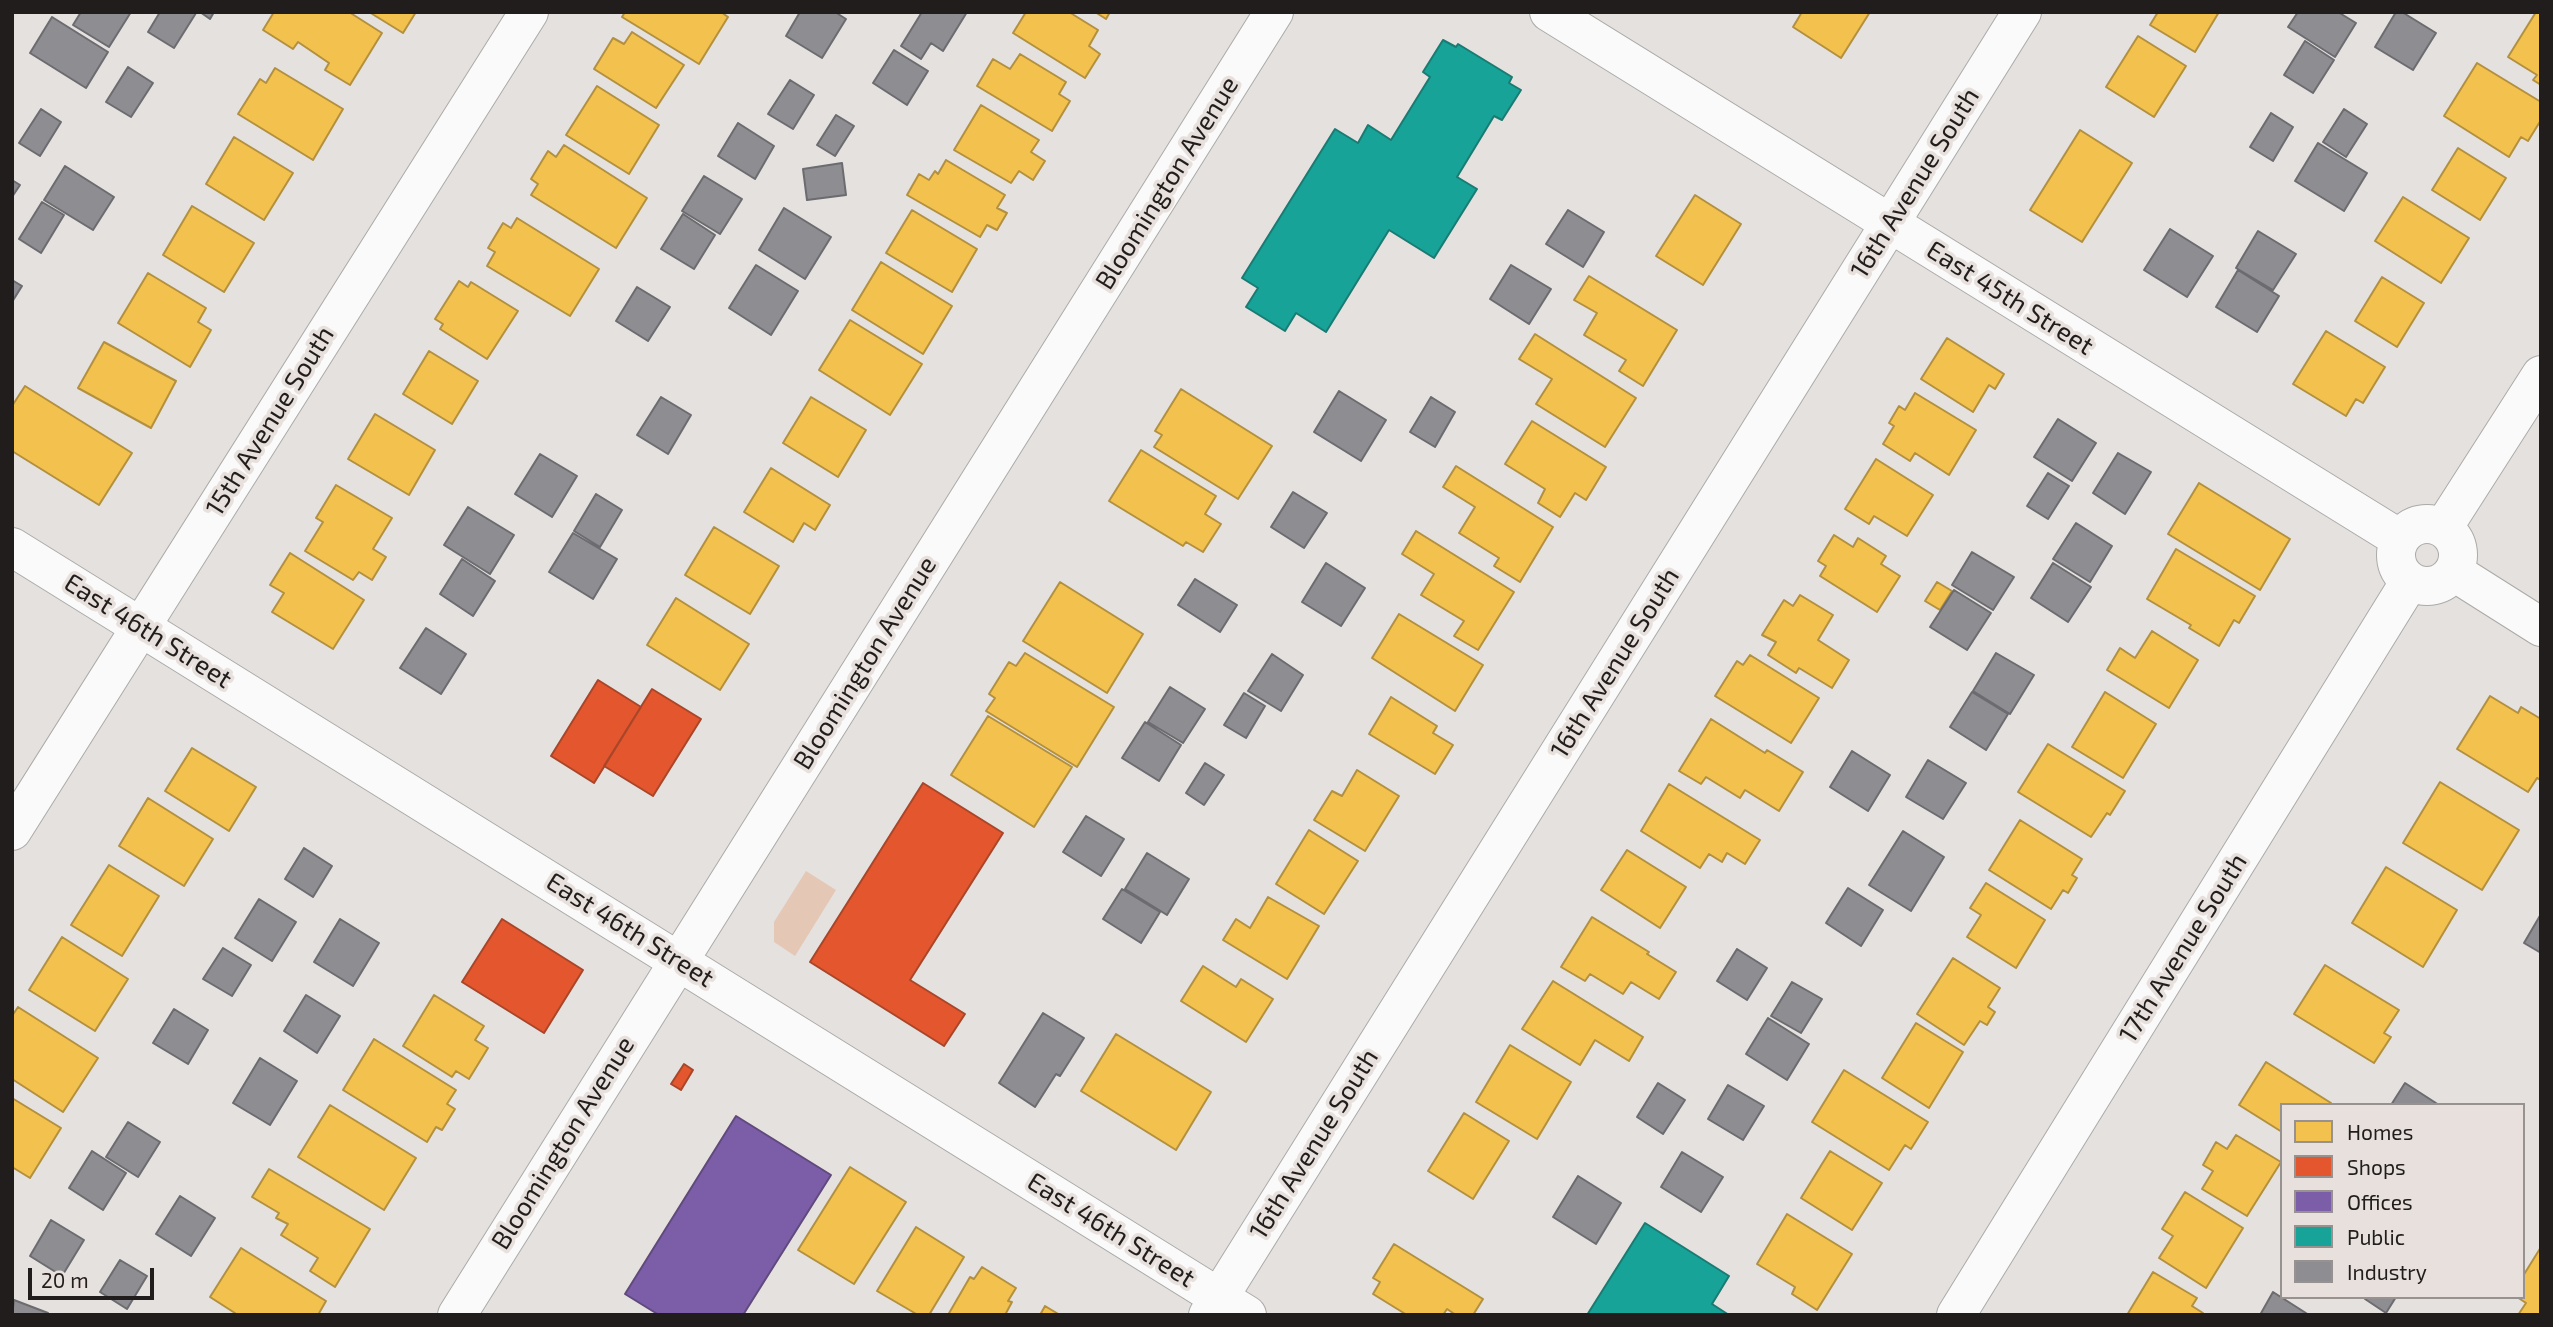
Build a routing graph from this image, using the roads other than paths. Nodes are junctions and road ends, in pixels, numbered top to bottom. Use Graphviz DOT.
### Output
graph roads {
  1 [pos="529,12"];
  2 [pos="1275,12"];
  3 [pos="1549,12"];
  4 [pos="2022,12"];
  5 [pos="1889,224"];
  6 [pos="2541,375"];
  7 [pos="2443,528"];
  8 [pos="2400,539"];
  9 [pos="12,547"];
  10 [pos="2454,572"];
  11 [pos="2410,582"];
  12 [pos="141,627"];
  13 [pos="2541,627"];
  14 [pos="12,831"];
  15 [pos="677,960"];
  16 [pos="1224,1309"];
  17 [pos="457,1315"];
  18 [pos="1956,1315"];
  1 -- 12 [label="street, 15th Avenue South"];
  2 -- 15 [label="street, Bloomington Avenue"];
  3 -- 5 [label="street, East 45th Street"];
  4 -- 5 [label="street, 16th Avenue South"];
  5 -- 8 [label="street, East 45th Street"];
  5 -- 16 [label="street, 16th Avenue South"];
  6 -- 7 [label="street"];
  7 -- 8 [label="street"];
  7 -- 10 [label="street"];
  8 -- 11 [label="street"];
  9 -- 12 [label="street, East 46th Street"];
  10 -- 11 [label="street"];
  10 -- 13 [label="street"];
  11 -- 18 [label="street, 17th Avenue South"];
  12 -- 14 [label="street, 15th Avenue South"];
  12 -- 15 [label="street, East 46th Street"];
  15 -- 16 [label="street, East 46th Street"];
  15 -- 17 [label="street, Bloomington Avenue"];
}
